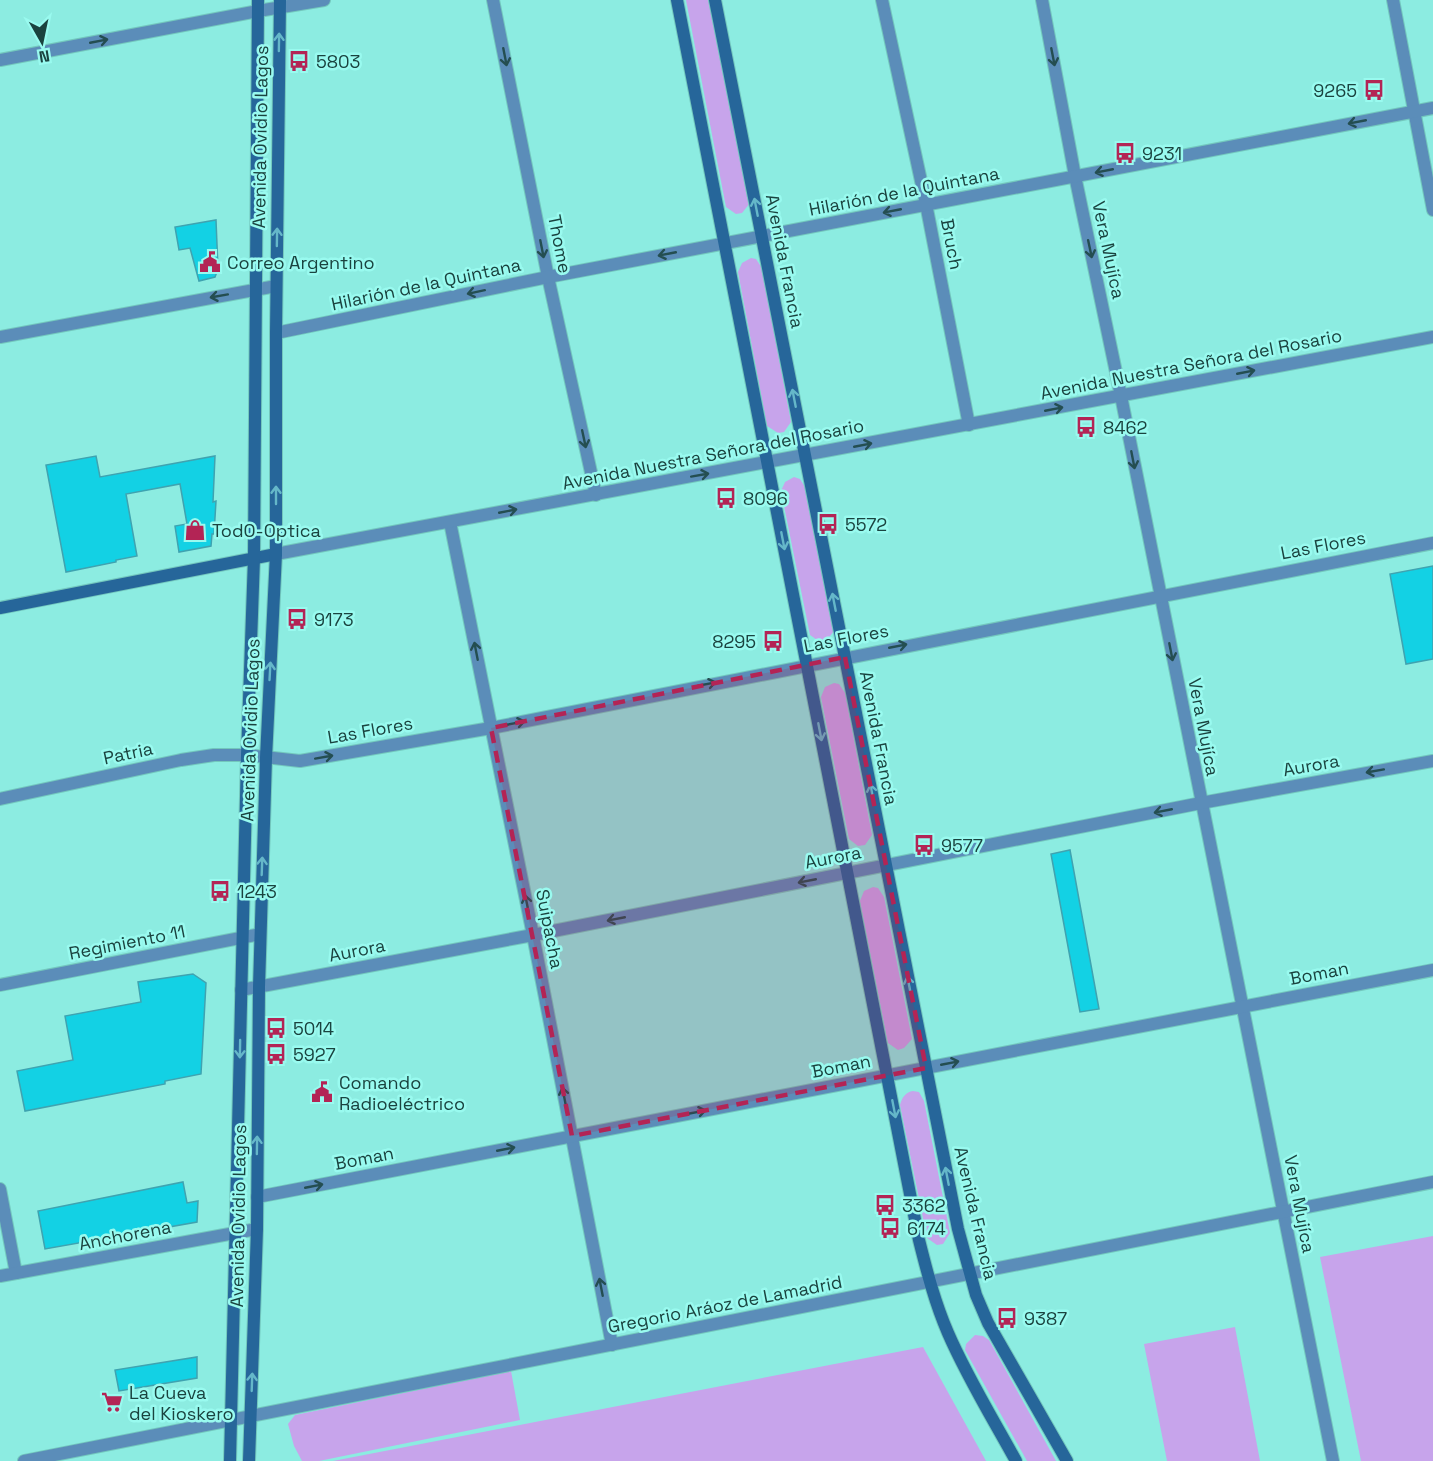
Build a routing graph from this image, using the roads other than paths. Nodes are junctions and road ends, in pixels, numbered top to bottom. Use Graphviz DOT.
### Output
graph roads {
  1 [pos="324,0"];
  2 [pos="493,0"];
  3 [pos="677,0"];
  4 [pos="715,0"];
  5 [pos="882,0"];
  6 [pos="1042,0"];
  7 [pos="1393,0"];
  8 [pos="280,3"];
  9 [pos="258,5"];
  10 [pos="0,60"];
  11 [pos="1433,108"];
  12 [pos="1415,111"];
  13 [pos="1075,176"];
  14 [pos="926,204"];
  15 [pos="1433,210"];
  16 [pos="762,236"];
  17 [pos="725,243"];
  18 [pos="548,277"];
  19 [pos="276,286"];
  20 [pos="257,290"];
  21 [pos="276,333"];
  22 [pos="0,337"];
  23 [pos="1433,337"];
  24 [pos="1121,396"];
  25 [pos="969,425"];
  26 [pos="805,456"];
  27 [pos="768,463"];
  28 [pos="596,495"];
  29 [pos="450,522"];
  30 [pos="1433,543"];
  31 [pos="276,554"];
  32 [pos="254,558"];
  33 [pos="1159,595"];
  34 [pos="0,608"];
  35 [pos="845,657"];
  36 [pos="807,664"];
  37 [pos="491,728"];
  38 [pos="247,755"];
  39 [pos="266,758"];
  40 [pos="1433,760"];
  41 [pos="0,799"];
  42 [pos="1201,803"];
  43 [pos="886,865"];
  44 [pos="848,873"];
  45 [pos="260,934"];
  46 [pos="533,935"];
  47 [pos="242,938"];
  48 [pos="1433,970"];
  49 [pos="0,985"];
  50 [pos="259,987"];
  51 [pos="241,990"];
  52 [pos="1242,1007"];
  53 [pos="926,1068"];
  54 [pos="887,1075"];
  55 [pos="572,1136"];
  56 [pos="1433,1182"];
  57 [pos="0,1189"];
  58 [pos="257,1197"];
  59 [pos="1283,1212"];
  60 [pos="257,1229"];
  61 [pos="235,1232"];
  62 [pos="16,1273"];
  63 [pos="970,1274"];
  64 [pos="0,1276"];
  65 [pos="930,1281"];
  66 [pos="612,1345"];
  67 [pos="251,1417"];
  68 [pos="231,1420"];
  69 [pos="24,1461"];
  70 [pos="230,1461"];
  71 [pos="249,1461"];
  72 [pos="1016,1461"];
  73 [pos="1067,1461"];
  74 [pos="1333,1461"];
  1 -- 8 [label="street"];
  2 -- 18 [label="street, Thome, one-way"];
  3 -- 17 [label="street"];
  16 -- 4 [label="street, Avenida Francia, one-way"];
  5 -- 14 [label="street, Bruch"];
  6 -- 13 [label="street, Vera Mujíca, one-way"];
  7 -- 12 [label="street"];
  8 -- 9 [label="street"];
  19 -- 8 [label="street, Avenida Ovidio Lagos, one-way"];
  10 -- 9 [label="street, one-way"];
  9 -- 20 [label="street, Avenida Ovidio Lagos"];
  11 -- 12 [label="street, Hilarión de la Quintana"];
  12 -- 13 [label="street, Hilarión de la Quintana, one-way"];
  12 -- 15 [label="street"];
  13 -- 14 [label="street, Hilarión de la Quintana"];
  13 -- 24 [label="street, Vera Mujíca, one-way"];
  14 -- 16 [label="street, Hilarión de la Quintana, one-way"];
  14 -- 25 [label="street, Bruch"];
  16 -- 17 [label="street, Hilarión de la Quintana"];
  26 -- 16 [label="street, Avenida Francia, one-way"];
  17 -- 18 [label="street, Hilarión de la Quintana, one-way"];
  17 -- 27 [label="street"];
  18 -- 21 [label="street, Hilarión de la Quintana, one-way"];
  18 -- 28 [label="street, Thome, one-way"];
  19 -- 20 [label="street"];
  19 -- 21 [label="street, Avenida Ovidio Lagos"];
  20 -- 22 [label="street, one-way"];
  20 -- 32 [label="street, Avenida Ovidio Lagos"];
  31 -- 21 [label="street, Avenida Ovidio Lagos, one-way"];
  24 -- 23 [label="street, Avenida Nuestra Señora del Rosario, one-way"];
  25 -- 24 [label="street, Avenida Nuestra Señora del Rosario, one-way"];
  24 -- 33 [label="street, Vera Mujíca, one-way"];
  26 -- 25 [label="street, Avenida Nuestra Señora del Rosario, one-way"];
  26 -- 27 [label="street, Avenida Nuestra Señora del Rosario"];
  35 -- 26 [label="street, Avenida Francia, one-way"];
  28 -- 27 [label="street, Avenida Nuestra Señora del Rosario, one-way"];
  27 -- 36 [label="street, one-way"];
  29 -- 28 [label="street, Avenida Nuestra Señora del Rosario, one-way"];
  29 -- 31 [label="street, Avenida Nuestra Señora del Rosario"];
  37 -- 29 [label="street, Suipacha, one-way"];
  30 -- 33 [label="street, Las Flores"];
  31 -- 32 [label="street, Avenida Nuestra Señora del Rosario"];
  39 -- 31 [label="street, Avenida Ovidio Lagos, one-way"];
  32 -- 34 [label="street, Avenida Nuestra Señora del Rosario"];
  32 -- 38 [label="street, Avenida Ovidio Lagos"];
  35 -- 33 [label="street, Las Flores, one-way"];
  33 -- 42 [label="street, Vera Mujíca, one-way"];
  35 -- 36 [label="street, Las Flores"];
  43 -- 35 [label="street, Avenida Francia, one-way"];
  37 -- 36 [label="street, Las Flores, one-way"];
  36 -- 44 [label="street, one-way"];
  39 -- 37 [label="street, Las Flores, one-way"];
  46 -- 37 [label="street, Suipacha, one-way"];
  38 -- 39 [label="street, Patria"];
  38 -- 41 [label="street, Patria"];
  38 -- 47 [label="street, Avenida Ovidio Lagos"];
  45 -- 39 [label="street, Avenida Ovidio Lagos, one-way"];
  40 -- 42 [label="street, Aurora, one-way"];
  42 -- 43 [label="street, Aurora, one-way"];
  42 -- 52 [label="street, Vera Mujíca"];
  43 -- 44 [label="street, Aurora"];
  53 -- 43 [label="street, Avenida Francia, one-way"];
  44 -- 46 [label="street, Aurora, one-way"];
  44 -- 54 [label="street"];
  45 -- 47 [label="street, Regimiento 11"];
  45 -- 50 [label="street, Avenida Ovidio Lagos"];
  46 -- 50 [label="street, Aurora"];
  55 -- 46 [label="street, Suipacha, one-way"];
  47 -- 49 [label="street, Regimiento 11"];
  47 -- 51 [label="street, Avenida Ovidio Lagos"];
  48 -- 52 [label="street, Boman"];
  50 -- 51 [label="street, Aurora"];
  58 -- 50 [label="street, Avenida Ovidio Lagos, one-way"];
  51 -- 61 [label="street, Avenida Ovidio Lagos, one-way"];
  53 -- 52 [label="street, Boman, one-way"];
  52 -- 59 [label="street, Vera Mujíca"];
  53 -- 54 [label="street, Boman"];
  63 -- 53 [label="street, Avenida Francia, one-way"];
  55 -- 54 [label="street, Boman, one-way"];
  54 -- 65 [label="street, one-way"];
  58 -- 55 [label="street, Boman, one-way"];
  66 -- 55 [label="street, Suipacha, one-way"];
  56 -- 59 [label="street, Gregorio Aráoz de Lamadrid"];
  57 -- 62 [label="street"];
  58 -- 60 [label="street, Avenida Ovidio Lagos"];
  59 -- 63 [label="street, Gregorio Aráoz de Lamadrid"];
  59 -- 74 [label="street, Vera Mujíca"];
  60 -- 61 [label="street, Anchorena"];
  67 -- 60 [label="street, Avenida Ovidio Lagos, one-way"];
  61 -- 62 [label="street, Anchorena"];
  61 -- 68 [label="street, Avenida Ovidio Lagos"];
  62 -- 64 [label="street, Anchorena"];
  63 -- 65 [label="street, Gregorio Aráoz de Lamadrid"];
  63 -- 73 [label="street, Avenida Francia"];
  65 -- 66 [label="street, Gregorio Aráoz de Lamadrid"];
  65 -- 72 [label="street"];
  66 -- 67 [label="street, Gregorio Aráoz de Lamadrid"];
  67 -- 68 [label="street, Gregorio Aráoz de Lamadrid"];
  67 -- 71 [label="street, Avenida Ovidio Lagos"];
  68 -- 69 [label="street, Gregorio Aráoz de Lamadrid"];
  68 -- 70 [label="street, Avenida Ovidio Lagos"];
}
